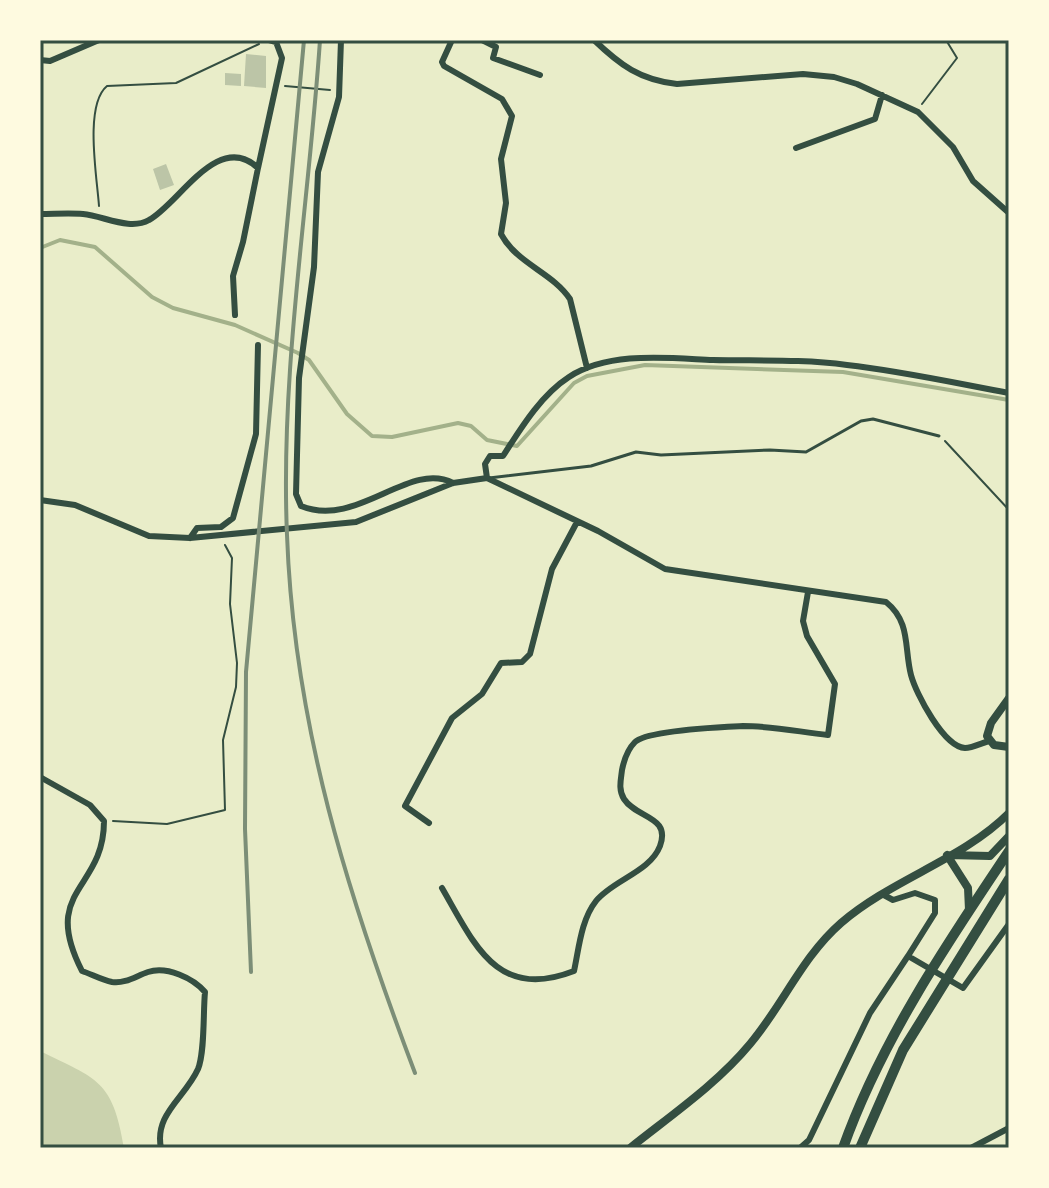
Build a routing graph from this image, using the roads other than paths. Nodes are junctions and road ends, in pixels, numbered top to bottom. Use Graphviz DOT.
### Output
graph roads {
  1 [pos="99,40"];
  2 [pos="268,40"];
  3 [pos="341,40"];
  4 [pos="452,40"];
  5 [pos="482,40"];
  6 [pos="594,40"];
  7 [pos="40,60"];
  8 [pos="540,75"];
  9 [pos="882,95"];
  10 [pos="796,148"];
  11 [pos="258,168"];
  12 [pos="1009,213"];
  13 [pos="40,214"];
  14 [pos="235,315"];
  15 [pos="258,345"];
  16 [pos="587,368"];
  17 [pos="1009,393"];
  18 [pos="939,436"];
  19 [pos="487,478"];
  20 [pos="453,483"];
  21 [pos="40,500"];
  22 [pos="577,522"];
  23 [pos="190,538"];
  24 [pos="808,592"];
  25 [pos="1009,698"];
  26 [pos="989,741"];
  27 [pos="1009,747"];
  28 [pos="40,777"];
  29 [pos="1009,813"];
  30 [pos="429,823"];
  31 [pos="1009,836"];
  32 [pos="1009,851"];
  33 [pos="947,855"];
  34 [pos="1009,879"];
  35 [pos="442,888"];
  36 [pos="882,894"];
  37 [pos="969,910"];
  38 [pos="1009,924"];
  39 [pos="908,956"];
  40 [pos="1009,1128"];
  41 [pos="161,1148"];
  42 [pos="630,1148"];
  43 [pos="800,1148"];
  44 [pos="843,1148"];
  45 [pos="860,1148"];
  46 [pos="971,1148"];
  1 -- 7 [label="street"];
  2 -- 11 [label="street"];
  3 -- 20 [label="street"];
  4 -- 16 [label="street"];
  5 -- 8 [label="street"];
  6 -- 9 [label="street"];
  9 -- 10 [label="street"];
  9 -- 12 [label="street"];
  11 -- 13 [label="street"];
  11 -- 14 [label="street"];
  15 -- 23 [label="street"];
  16 -- 17 [label="street"];
  16 -- 19 [label="street"];
  18 -- 19 [label="lane"];
  19 -- 20 [label="street"];
  19 -- 22 [label="street"];
  20 -- 23 [label="street"];
  21 -- 23 [label="street"];
  22 -- 24 [label="street"];
  22 -- 30 [label="street"];
  24 -- 26 [label="street"];
  24 -- 35 [label="street"];
  25 -- 26 [label="street"];
  26 -- 27 [label="street"];
  28 -- 41 [label="street"];
  29 -- 33 [label="street"];
  31 -- 33 [label="street"];
  32 -- 37 [label="highway"];
  33 -- 36 [label="street"];
  33 -- 37 [label="street"];
  34 -- 45 [label="highway"];
  36 -- 39 [label="street"];
  36 -- 42 [label="street"];
  37 -- 44 [label="highway"];
  38 -- 39 [label="street"];
  39 -- 43 [label="street"];
  40 -- 46 [label="street"];
}
